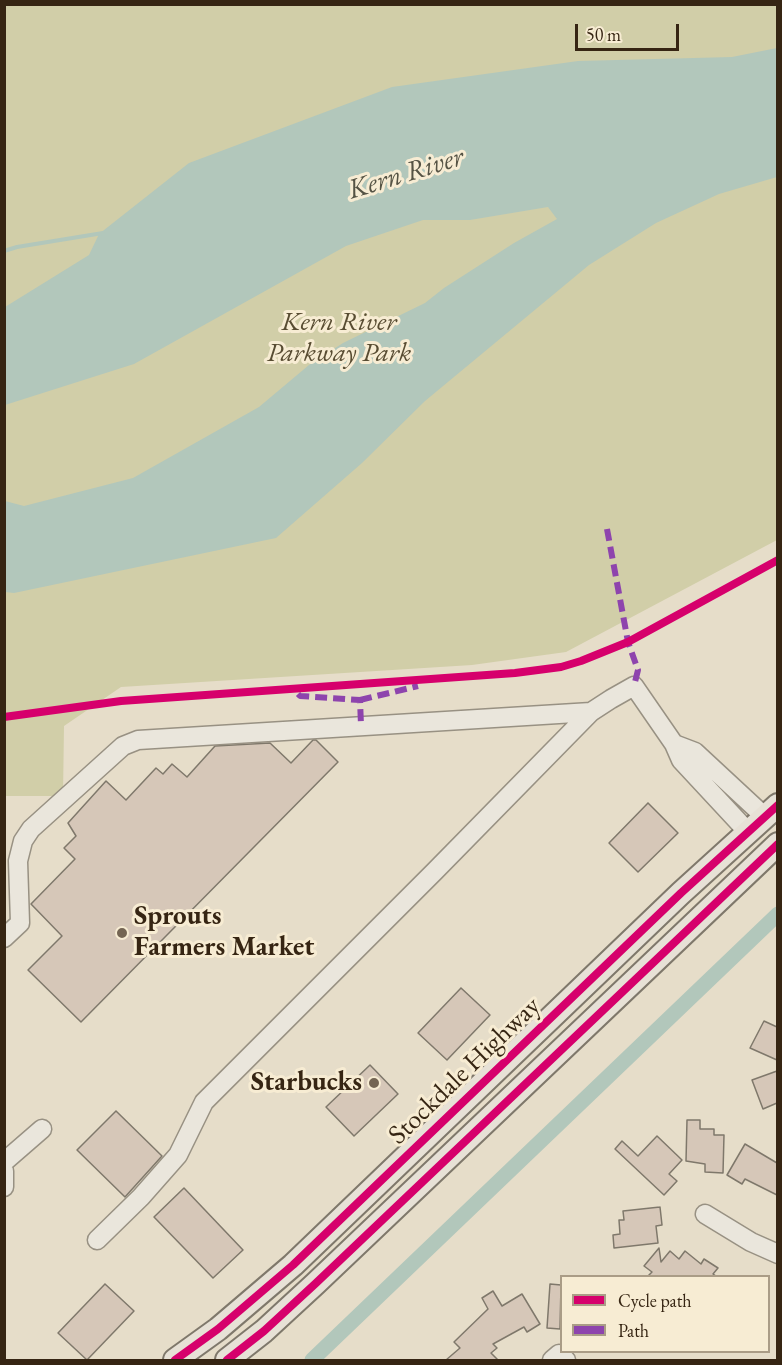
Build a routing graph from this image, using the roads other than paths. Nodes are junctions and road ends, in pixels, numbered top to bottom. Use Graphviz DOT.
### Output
graph roads {
  1 [pos="591,712"];
  2 [pos="674,744"];
  3 [pos="771,811"];
  4 [pos="747,831"];
  5 [pos="777,844"];
  6 [pos="11,862"];
  7 [pos="4,938"];
  8 [pos="453,1112"];
  9 [pos="42,1129"];
  10 [pos="4,1162"];
  11 [pos="4,1171"];
  12 [pos="4,1187"];
  13 [pos="705,1214"];
  14 [pos="97,1240"];
  15 [pos="361,1240"];
  16 [pos="777,1254"];
  17 [pos="175,1360"];
  18 [pos="227,1360"];
  1 -- 2 [label="street"];
  1 -- 6 [label="street"];
  1 -- 14 [label="street"];
  2 -- 3 [label="street"];
  2 -- 4 [label="street"];
  3 -- 4 [label="main road, Stockdale Highway"];
  4 -- 8 [label="main road, Stockdale Highway"];
  5 -- 15 [label="main road, Stockdale Highway"];
  6 -- 7 [label="street"];
  8 -- 15 [label="main road"];
  8 -- 17 [label="main road, Stockdale Highway"];
  9 -- 10 [label="street"];
  11 -- 12 [label="street"];
  13 -- 16 [label="street"];
  15 -- 18 [label="main road, Stockdale Highway"];
}
